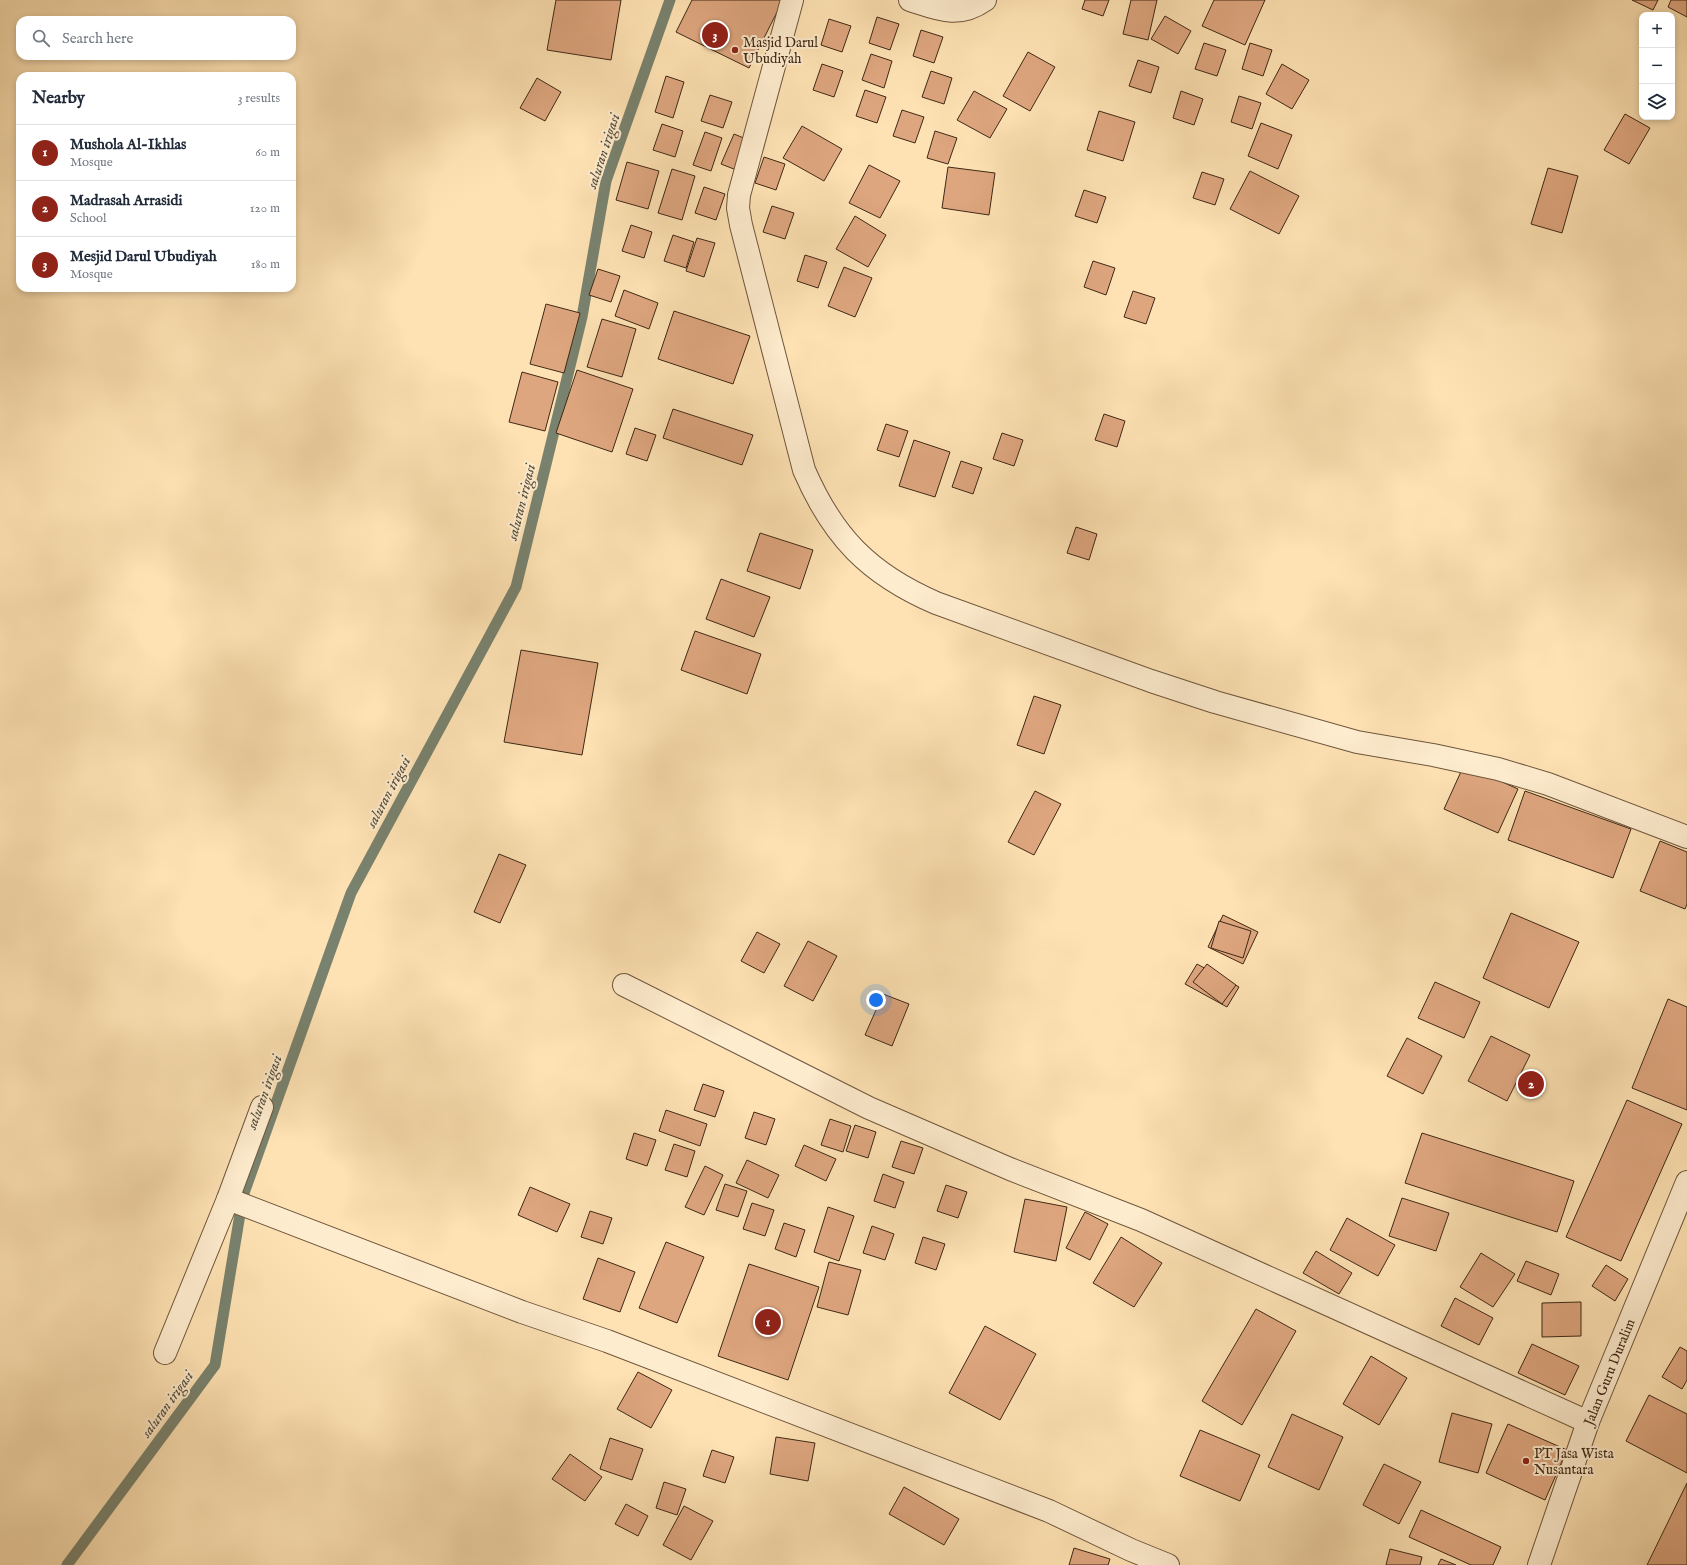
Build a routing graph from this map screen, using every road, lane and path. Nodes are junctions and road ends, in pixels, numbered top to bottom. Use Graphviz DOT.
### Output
graph roads {
  1 [pos="792,0"];
  2 [pos="910,0"];
  3 [pos="984,0"];
  4 [pos="1687,837"];
  5 [pos="624,985"];
  6 [pos="262,1107"];
  7 [pos="1687,1182"];
  8 [pos="228,1199"];
  9 [pos="165,1353"];
  10 [pos="1588,1422"];
  11 [pos="1168,1565"];
  12 [pos="1539,1565"];
  1 -- 4 [label="street"];
  2 -- 3 [label="street"];
  5 -- 10 [label="street"];
  6 -- 8 [label="street"];
  7 -- 10 [label="street, Jalan Guru Duralim"];
  8 -- 9 [label="street"];
  8 -- 11 [label="street"];
  10 -- 12 [label="street, Jalan Guru Duralim"];
}
